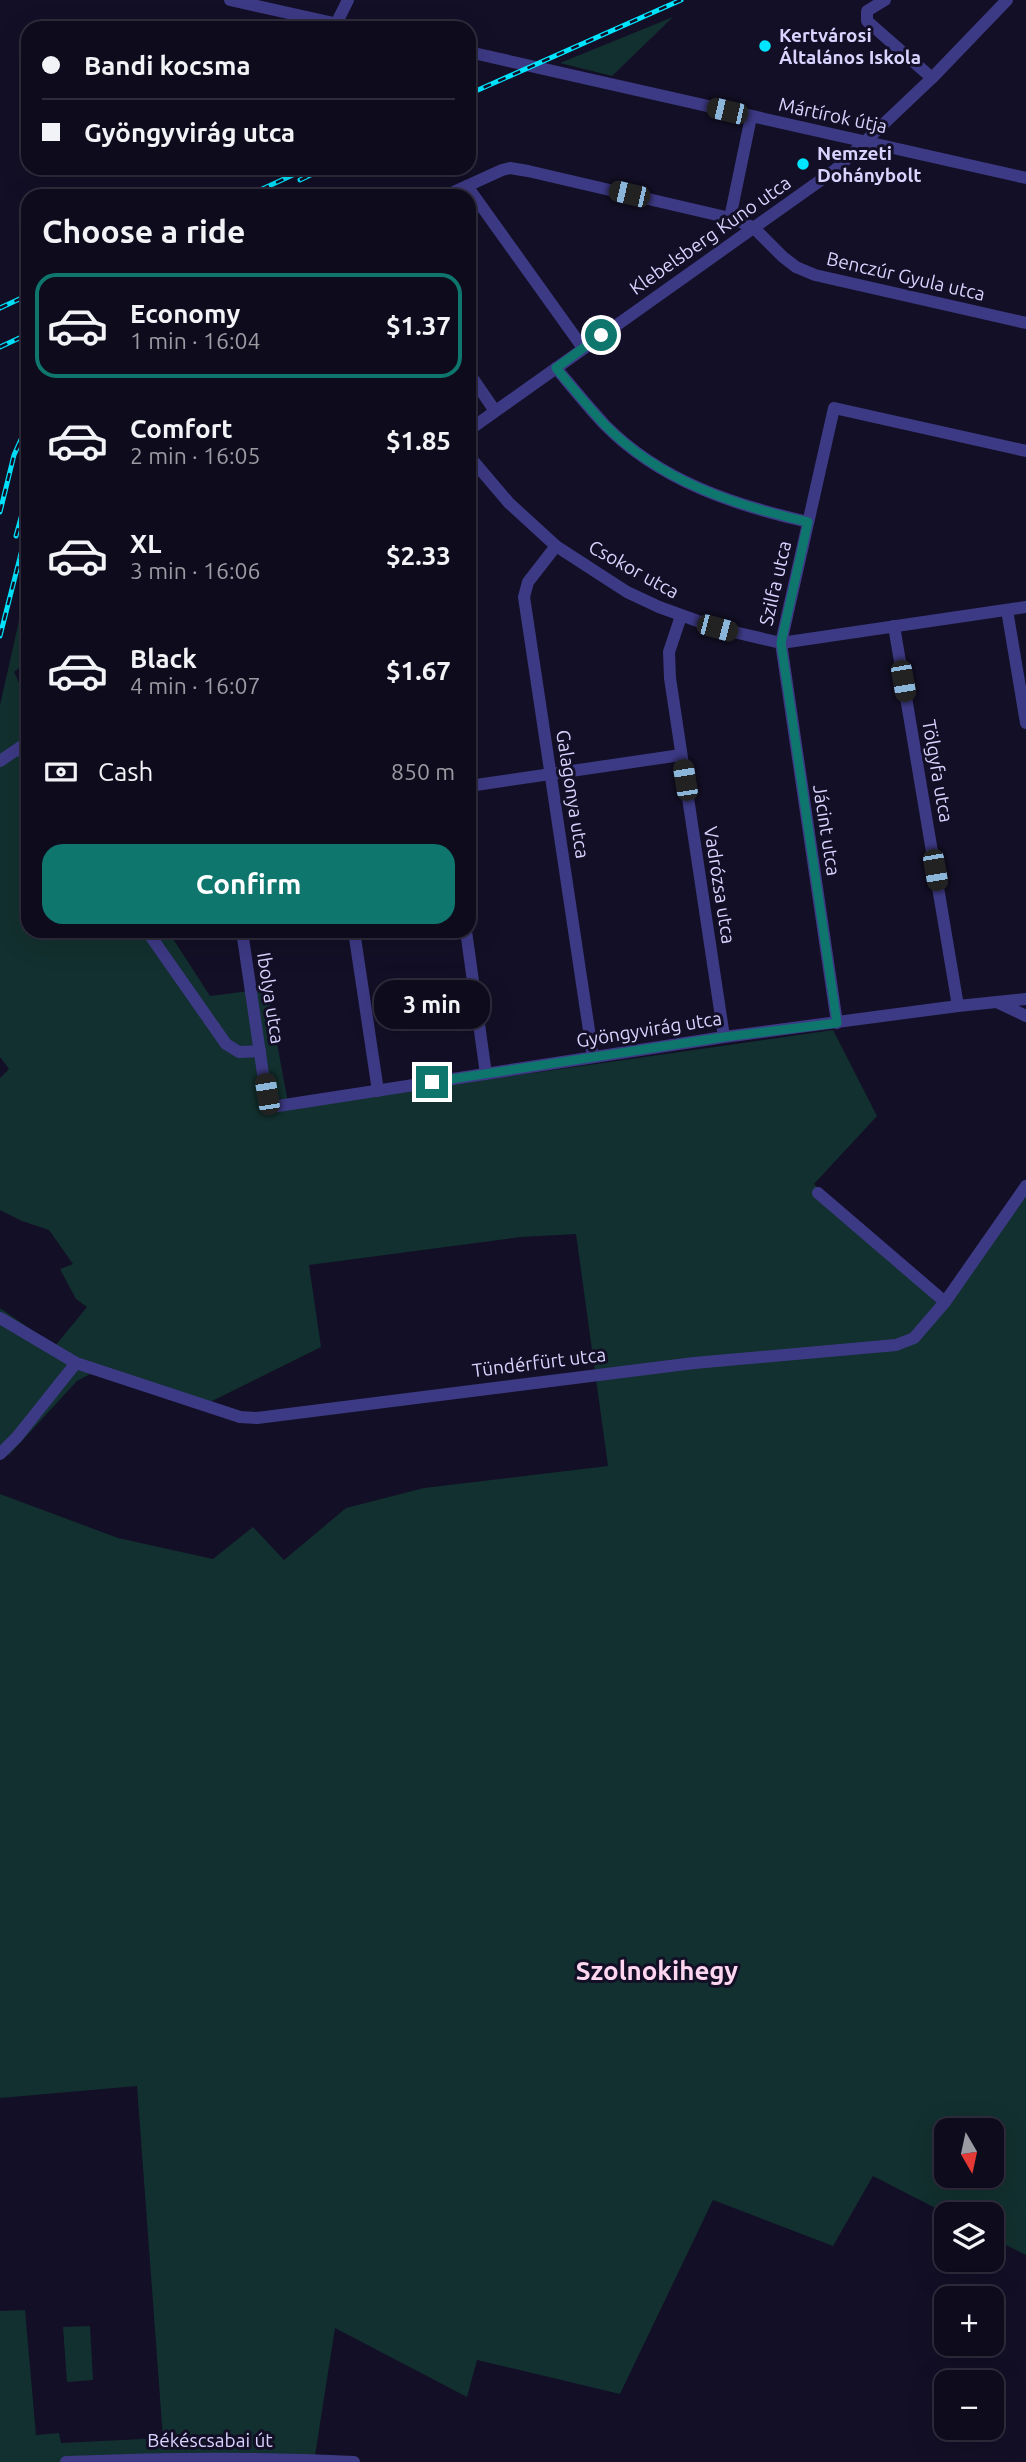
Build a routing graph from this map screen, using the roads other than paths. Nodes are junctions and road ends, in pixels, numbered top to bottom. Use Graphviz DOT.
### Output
graph roads {
  1 [pos="230,0"];
  2 [pos="348,0"];
  3 [pos="885,0"];
  4 [pos="1007,0"];
  5 [pos="323,21"];
  6 [pos="338,21"];
  7 [pos="476,54"];
  8 [pos="932,78"];
  9 [pos="751,117"];
  10 [pos="868,141"];
  11 [pos="1026,178"];
  12 [pos="467,186"];
  13 [pos="460,189"];
  14 [pos="469,189"];
  15 [pos="476,199"];
  16 [pos="730,218"];
  17 [pos="753,227"];
  18 [pos="1026,323"];
  19 [pos="583,348"];
  20 [pos="556,368"];
  21 [pos="476,383"];
  22 [pos="495,411"];
  23 [pos="476,425"];
  24 [pos="1026,451"];
  25 [pos="476,464"];
  26 [pos="808,522"];
  27 [pos="556,546"];
  28 [pos="1026,607"];
  29 [pos="1007,610"];
  30 [pos="681,616"];
  31 [pos="894,626"];
  32 [pos="781,643"];
  33 [pos="1026,723"];
  34 [pos="21,747"];
  35 [pos="681,755"];
  36 [pos="0,761"];
  37 [pos="550,774"];
  38 [pos="476,785"];
  39 [pos="152,938"];
  40 [pos="243,938"];
  41 [pos="355,938"];
  42 [pos="467,938"];
  43 [pos="1026,999"];
  44 [pos="998,1003"];
  45 [pos="958,1006"];
  46 [pos="1026,1016"];
  47 [pos="837,1023"];
  48 [pos="724,1037"];
  49 [pos="260,1051"];
  50 [pos="593,1057"];
  51 [pos="486,1074"];
  52 [pos="378,1091"];
  53 [pos="278,1106"];
  54 [pos="1026,1186"];
  55 [pos="818,1193"];
  56 [pos="945,1302"];
  57 [pos="0,1318"];
  58 [pos="76,1363"];
  59 [pos="0,1454"];
  60 [pos="66,2462"];
  61 [pos="354,2462"];
  1 -- 5 [label="street"];
  2 -- 6 [label="street"];
  3 -- 8 [label="street"];
  4 -- 8 [label="street, Klebelsberg Kuno utca"];
  7 -- 9 [label="street, Mártírok útja"];
  8 -- 10 [label="street, Klebelsberg Kuno utca"];
  9 -- 10 [label="street, Mártírok útja"];
  9 -- 16 [label="street, Klebelsberg Kuno utca"];
  10 -- 11 [label="street, Mártírok útja"];
  10 -- 17 [label="street, Klebelsberg Kuno utca"];
  12 -- 13 [label="street"];
  12 -- 14 [label="street"];
  12 -- 16 [label="street"];
  15 -- 19 [label="street"];
  16 -- 17 [label="street"];
  17 -- 18 [label="street, Benczúr Gyula utca"];
  17 -- 19 [label="street, Klebelsberg Kuno utca"];
  19 -- 20 [label="street, Klebelsberg Kuno utca"];
  20 -- 22 [label="street, Klebelsberg Kuno utca"];
  20 -- 26 [label="street"];
  21 -- 22 [label="street"];
  22 -- 23 [label="street, Klebelsberg Kuno utca"];
  24 -- 26 [label="street, Szilfa utca"];
  25 -- 27 [label="street, Csokor utca"];
  26 -- 32 [label="street, Szilfa utca"];
  27 -- 30 [label="street, Csokor utca"];
  27 -- 37 [label="street, Galagonya utca"];
  28 -- 29 [label="street, Csokor utca"];
  29 -- 31 [label="street, Csokor utca"];
  29 -- 33 [label="street"];
  30 -- 32 [label="street, Csokor utca"];
  30 -- 35 [label="street, Vadrózsa utca"];
  31 -- 32 [label="street, Csokor utca"];
  31 -- 45 [label="street, Tölgyfa utca"];
  32 -- 47 [label="street, Jácint utca"];
  34 -- 36 [label="street"];
  35 -- 37 [label="street"];
  35 -- 48 [label="street, Vadrózsa utca"];
  37 -- 38 [label="street"];
  37 -- 50 [label="street, Galagonya utca"];
  39 -- 49 [label="street"];
  40 -- 49 [label="street, Ibolya utca"];
  41 -- 52 [label="street"];
  42 -- 51 [label="street"];
  43 -- 44 [label="street, Gyöngyvirág utca"];
  44 -- 45 [label="street, Gyöngyvirág utca"];
  44 -- 46 [label="street"];
  45 -- 47 [label="street, Gyöngyvirág utca"];
  47 -- 48 [label="street, Gyöngyvirág utca"];
  48 -- 50 [label="street, Gyöngyvirág utca"];
  49 -- 53 [label="street, Ibolya utca"];
  50 -- 51 [label="street, Gyöngyvirág utca"];
  51 -- 52 [label="street, Gyöngyvirág utca"];
  52 -- 53 [label="street, Gyöngyvirág utca"];
  54 -- 56 [label="street, Tündérfürt utca"];
  55 -- 56 [label="street"];
  56 -- 58 [label="street, Tündérfürt utca"];
  57 -- 58 [label="street, Tündérfürt utca"];
  58 -- 59 [label="street"];
  60 -- 61 [label="street, Békéscsabai út"];
}
